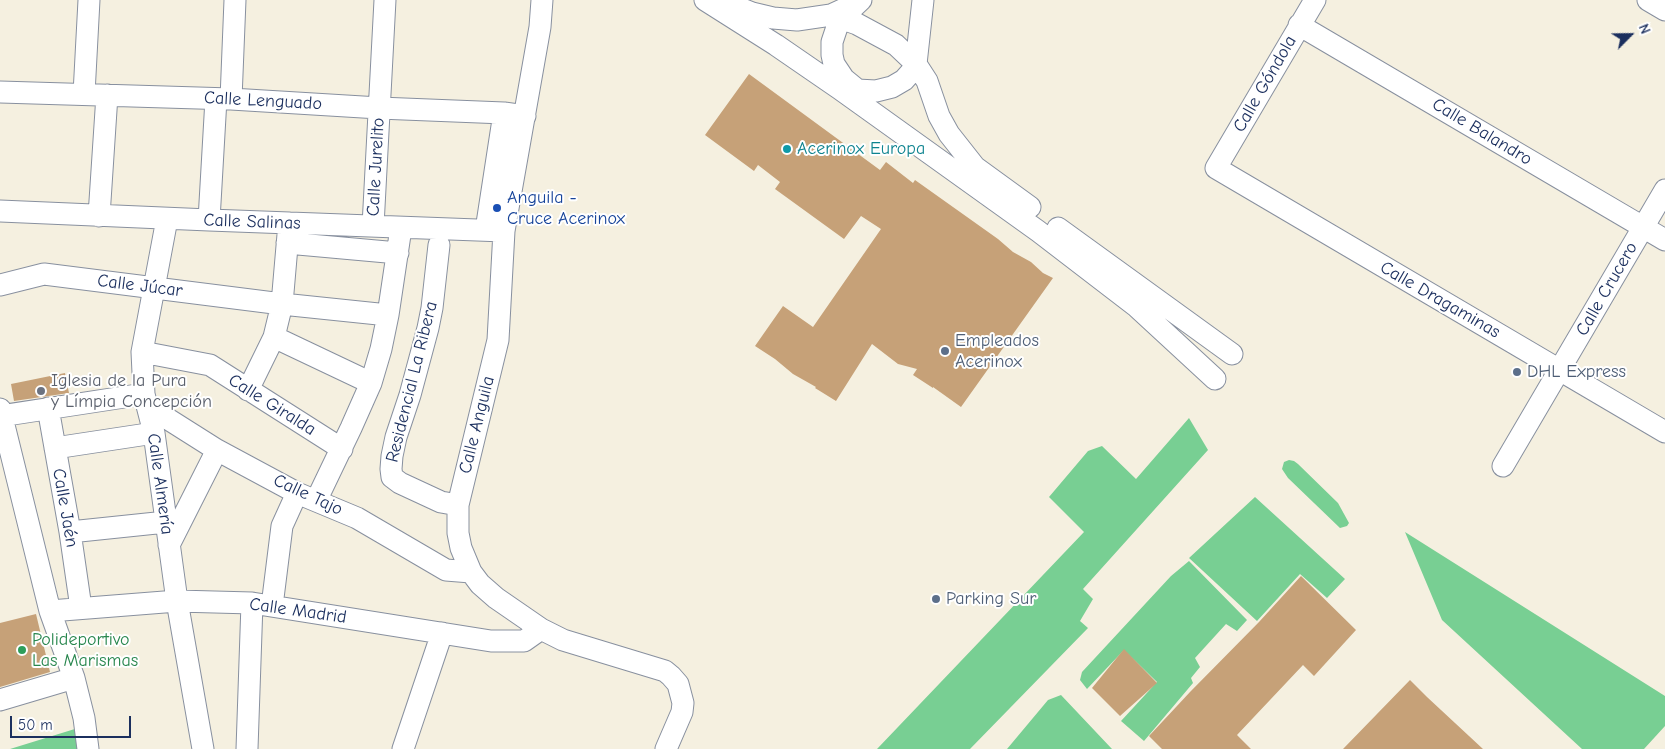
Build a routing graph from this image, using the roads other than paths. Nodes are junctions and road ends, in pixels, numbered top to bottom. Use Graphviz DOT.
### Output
graph roads {
  1 [pos="89,0"];
  2 [pos="235,0"];
  3 [pos="385,0"];
  4 [pos="542,0"];
  5 [pos="547,0"];
  6 [pos="705,0"];
  7 [pos="728,0"];
  8 [pos="923,0"];
  9 [pos="1315,0"];
  10 [pos="1648,0"];
  11 [pos="847,9"];
  12 [pos="1665,10"];
  13 [pos="742,23"];
  14 [pos="1299,25"];
  15 [pos="540,27"];
  16 [pos="916,64"];
  17 [pos="857,90"];
  18 [pos="0,92"];
  19 [pos="84,94"];
  20 [pos="107,95"];
  21 [pos="223,99"];
  22 [pos="379,108"];
  23 [pos="504,112"];
  24 [pos="525,116"];
  25 [pos="1216,168"];
  26 [pos="951,169"];
  27 [pos="1665,190"];
  28 [pos="0,211"];
  29 [pos="99,216"];
  30 [pos="167,219"];
  31 [pos="209,220"];
  32 [pos="373,226"];
  33 [pos="1643,227"];
  34 [pos="401,228"];
  35 [pos="495,230"];
  36 [pos="288,233"];
  37 [pos="1665,240"];
  38 [pos="439,245"];
  39 [pos="398,253"];
  40 [pos="0,285"];
  41 [pos="154,288"];
  42 [pos="282,304"];
  43 [pos="388,315"];
  44 [pos="274,337"];
  45 [pos="142,352"];
  46 [pos="1232,354"];
  47 [pos="1559,371"];
  48 [pos="1215,379"];
  49 [pos="370,383"];
  50 [pos="248,390"];
  51 [pos="146,401"];
  52 [pos="48,408"];
  53 [pos="1,413"];
  54 [pos="1665,432"];
  55 [pos="154,433"];
  56 [pos="55,448"];
  57 [pos="342,449"];
  58 [pos="217,450"];
  59 [pos="1503,466"];
  60 [pos="306,497"];
  61 [pos="458,505"];
  62 [pos="166,522"];
  63 [pos="70,532"];
  64 [pos="169,545"];
  65 [pos="471,572"];
  66 [pos="177,601"];
  67 [pos="262,605"];
  68 [pos="81,608"];
  69 [pos="50,611"];
  70 [pos="541,629"];
  71 [pos="442,633"];
  72 [pos="74,678"];
  73 [pos="0,700"];
  74 [pos="88,749"];
  75 [pos="203,749"];
  76 [pos="247,749"];
  77 [pos="403,749"];
  78 [pos="666,749"];
  1 -- 19 [label="street"];
  2 -- 21 [label="street"];
  3 -- 22 [label="street, Calle Jurelito"];
  4 -- 15 [label="street, Calle Anguila"];
  5 -- 15 [label="street, Calle Anguila"];
  6 -- 13 [label="street"];
  7 -- 11 [label="street"];
  8 -- 16 [label="street"];
  9 -- 14 [label="street, Calle Góndola"];
  10 -- 12 [label="street"];
  11 -- 16 [label="street"];
  11 -- 17 [label="street"];
  13 -- 17 [label="street"];
  13 -- 26 [label="street"];
  14 -- 25 [label="street, Calle Góndola"];
  14 -- 33 [label="street, Calle Balandro"];
  15 -- 24 [label="street, Calle Anguila"];
  16 -- 17 [label="street"];
  16 -- 46 [label="street"];
  17 -- 26 [label="street"];
  18 -- 19 [label="street, Calle Lenguado"];
  19 -- 20 [label="street, Calle Lenguado"];
  20 -- 21 [label="street, Calle Lenguado"];
  20 -- 29 [label="street"];
  21 -- 22 [label="street, Calle Lenguado"];
  21 -- 31 [label="street"];
  22 -- 23 [label="street, Calle Lenguado"];
  22 -- 32 [label="street, Calle Jurelito"];
  23 -- 24 [label="street, Calle Lenguado"];
  23 -- 35 [label="street, Calle Anguila"];
  24 -- 35 [label="street, Calle Anguila"];
  25 -- 47 [label="street, Calle Dragaminas"];
  26 -- 48 [label="street"];
  27 -- 33 [label="street, Calle Crucero"];
  28 -- 29 [label="street, Calle Salinas"];
  29 -- 30 [label="street, Calle Salinas"];
  30 -- 31 [label="street, Calle Salinas"];
  30 -- 41 [label="street, Calle Almería"];
  31 -- 36 [label="street, Calle Salinas"];
  32 -- 34 [label="street, Calle Salinas"];
  32 -- 36 [label="street, Calle Salinas"];
  33 -- 37 [label="street, Calle Balandro"];
  33 -- 47 [label="street, Calle Crucero"];
  34 -- 35 [label="street, Calle Salinas"];
  34 -- 39 [label="street"];
  35 -- 61 [label="street, Calle Anguila"];
  36 -- 39 [label="street"];
  36 -- 42 [label="street"];
  38 -- 61 [label="street, Residencial La Ribera"];
  39 -- 43 [label="street"];
  40 -- 41 [label="street, Calle Júcar"];
  41 -- 42 [label="street, Calle Júcar"];
  41 -- 45 [label="street, Calle Almería"];
  42 -- 43 [label="street, Calle Júcar"];
  42 -- 44 [label="street"];
  43 -- 49 [label="street"];
  44 -- 49 [label="street"];
  44 -- 50 [label="street"];
  45 -- 50 [label="street, Calle Giralda"];
  45 -- 51 [label="street, Calle Almería"];
  47 -- 54 [label="street, Calle Dragaminas"];
  47 -- 59 [label="street, Calle Crucero"];
  49 -- 57 [label="street"];
  50 -- 57 [label="street, Calle Giralda"];
  51 -- 52 [label="street"];
  51 -- 55 [label="street, Calle Almería"];
  51 -- 58 [label="street, Calle Tajo"];
  52 -- 53 [label="street"];
  52 -- 56 [label="street, Calle Jaén"];
  53 -- 69 [label="street"];
  55 -- 56 [label="street"];
  55 -- 62 [label="street, Calle Almería"];
  56 -- 63 [label="street, Calle Jaén"];
  57 -- 60 [label="street"];
  58 -- 60 [label="street, Calle Tajo"];
  58 -- 64 [label="street"];
  60 -- 65 [label="street, Calle Tajo"];
  60 -- 67 [label="street"];
  61 -- 65 [label="street, Calle Anguila"];
  62 -- 63 [label="street"];
  62 -- 64 [label="street, Calle Almería"];
  63 -- 68 [label="street, Calle Jaén"];
  64 -- 66 [label="street, Calle Almería"];
  65 -- 70 [label="street, Calle Anguila"];
  66 -- 67 [label="street, Calle Madrid"];
  66 -- 68 [label="street, Calle Madrid"];
  66 -- 75 [label="street, Calle Almería"];
  67 -- 71 [label="street, Calle Madrid"];
  67 -- 76 [label="street"];
  68 -- 69 [label="street, Calle Madrid"];
  69 -- 72 [label="street"];
  70 -- 71 [label="street, Calle Madrid"];
  70 -- 78 [label="street, Calle Anguila"];
  71 -- 77 [label="street"];
  72 -- 73 [label="street"];
  72 -- 74 [label="street"];
}
